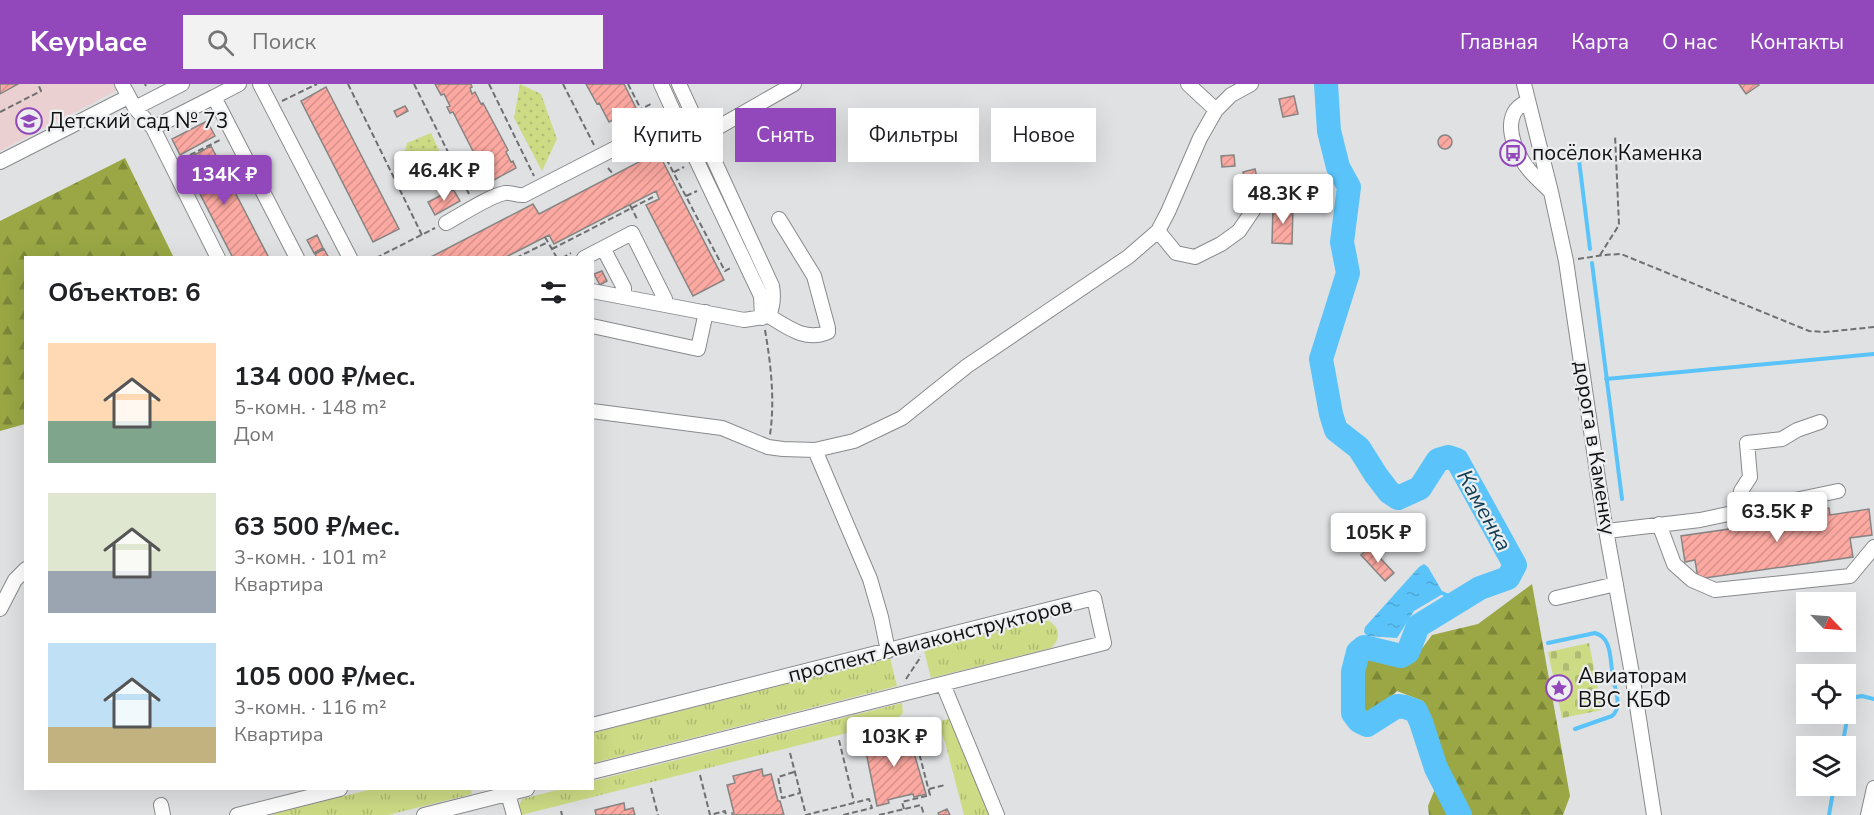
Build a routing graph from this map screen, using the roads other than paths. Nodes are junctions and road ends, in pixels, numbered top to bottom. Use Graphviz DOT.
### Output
graph roads {
  1 [pos="182,84"];
  2 [pos="239,84"];
  3 [pos="260,84"];
  4 [pos="679,84"];
  5 [pos="794,84"];
  6 [pos="1188,84"];
  7 [pos="1251,84"];
  8 [pos="1524,84"];
  9 [pos="663,90"];
  10 [pos="129,96"];
  11 [pos="214,97"];
  12 [pos="1528,101"];
  13 [pos="672,108"];
  14 [pos="690,108"];
  15 [pos="1216,110"];
  16 [pos="723,125"];
  17 [pos="153,128"];
  18 [pos="612,150"];
  19 [pos="0,162"];
  20 [pos="697,162"];
  21 [pos="715,162"];
  22 [pos="1307,187"];
  23 [pos="1551,192"];
  24 [pos="779,219"];
  25 [pos="446,223"];
  26 [pos="1158,231"];
  27 [pos="603,248"];
  28 [pos="217,256"];
  29 [pos="296,256"];
  30 [pos="349,256"];
  31 [pos="588,256"];
  32 [pos="594,291"];
  33 [pos="624,297"];
  34 [pos="664,304"];
  35 [pos="705,312"];
  36 [pos="766,317"];
  37 [pos="594,326"];
  38 [pos="594,411"];
  39 [pos="1820,422"];
  40 [pos="815,450"];
  41 [pos="1838,491"];
  42 [pos="1739,510"];
  43 [pos="1659,524"];
  44 [pos="1607,531"];
  45 [pos="1874,547"];
  46 [pos="24,571"];
  47 [pos="1616,584"];
  48 [pos="1556,598"];
  49 [pos="0,609"];
  50 [pos="888,651"];
  51 [pos="943,684"];
  52 [pos="594,724"];
  53 [pos="594,771"];
  54 [pos="1874,788"];
  55 [pos="336,790"];
  56 [pos="523,790"];
  57 [pos="508,794"];
  58 [pos="237,815"];
  59 [pos="424,815"];
  60 [pos="514,815"];
  61 [pos="997,815"];
  62 [pos="1654,815"];
  63 [pos="1868,815"];
  1 -- 10 [label="street"];
  2 -- 11 [label="street"];
  3 -- 30 [label="street"];
  4 -- 14 [label="street"];
  5 -- 16 [label="street"];
  6 -- 15 [label="street"];
  7 -- 15 [label="street"];
  8 -- 12 [label="street, дорога в Каменку"];
  9 -- 13 [label="street"];
  10 -- 17 [label="street"];
  10 -- 19 [label="street"];
  11 -- 17 [label="street"];
  11 -- 29 [label="street"];
  12 -- 23 [label="street, дорога в Каменку"];
  12 -- 23 [label="street"];
  15 -- 26 [label="street"];
  17 -- 28 [label="street"];
  18 -- 25 [label="street"];
  20 -- 36 [label="street"];
  21 -- 36 [label="street"];
  22 -- 26 [label="street"];
  23 -- 44 [label="street, дорога в Каменку"];
  24 -- 36 [label="street"];
  26 -- 40 [label="street"];
  27 -- 31 [label="street"];
  27 -- 33 [label="street"];
  27 -- 34 [label="street"];
  32 -- 33 [label="street"];
  33 -- 34 [label="street"];
  34 -- 35 [label="street"];
  35 -- 36 [label="street"];
  35 -- 37 [label="street"];
  38 -- 40 [label="street"];
  39 -- 42 [label="street"];
  40 -- 50 [label="street"];
  41 -- 42 [label="street"];
  42 -- 43 [label="street"];
  43 -- 44 [label="street"];
  43 -- 45 [label="street"];
  44 -- 47 [label="street, дорога в Каменку"];
  46 -- 49 [label="street"];
  47 -- 48 [label="street"];
  47 -- 62 [label="street, дорога в Каменку"];
  50 -- 51 [label="street, проспект Авиаконструкторов"];
  50 -- 52 [label="street, проспект Авиаконструкторов"];
  51 -- 53 [label="street, проспект Авиаконструкторов"];
  51 -- 61 [label="street"];
  54 -- 63 [label="street"];
  55 -- 58 [label="street"];
  56 -- 57 [label="street"];
  57 -- 59 [label="street"];
  57 -- 60 [label="street"];
}
